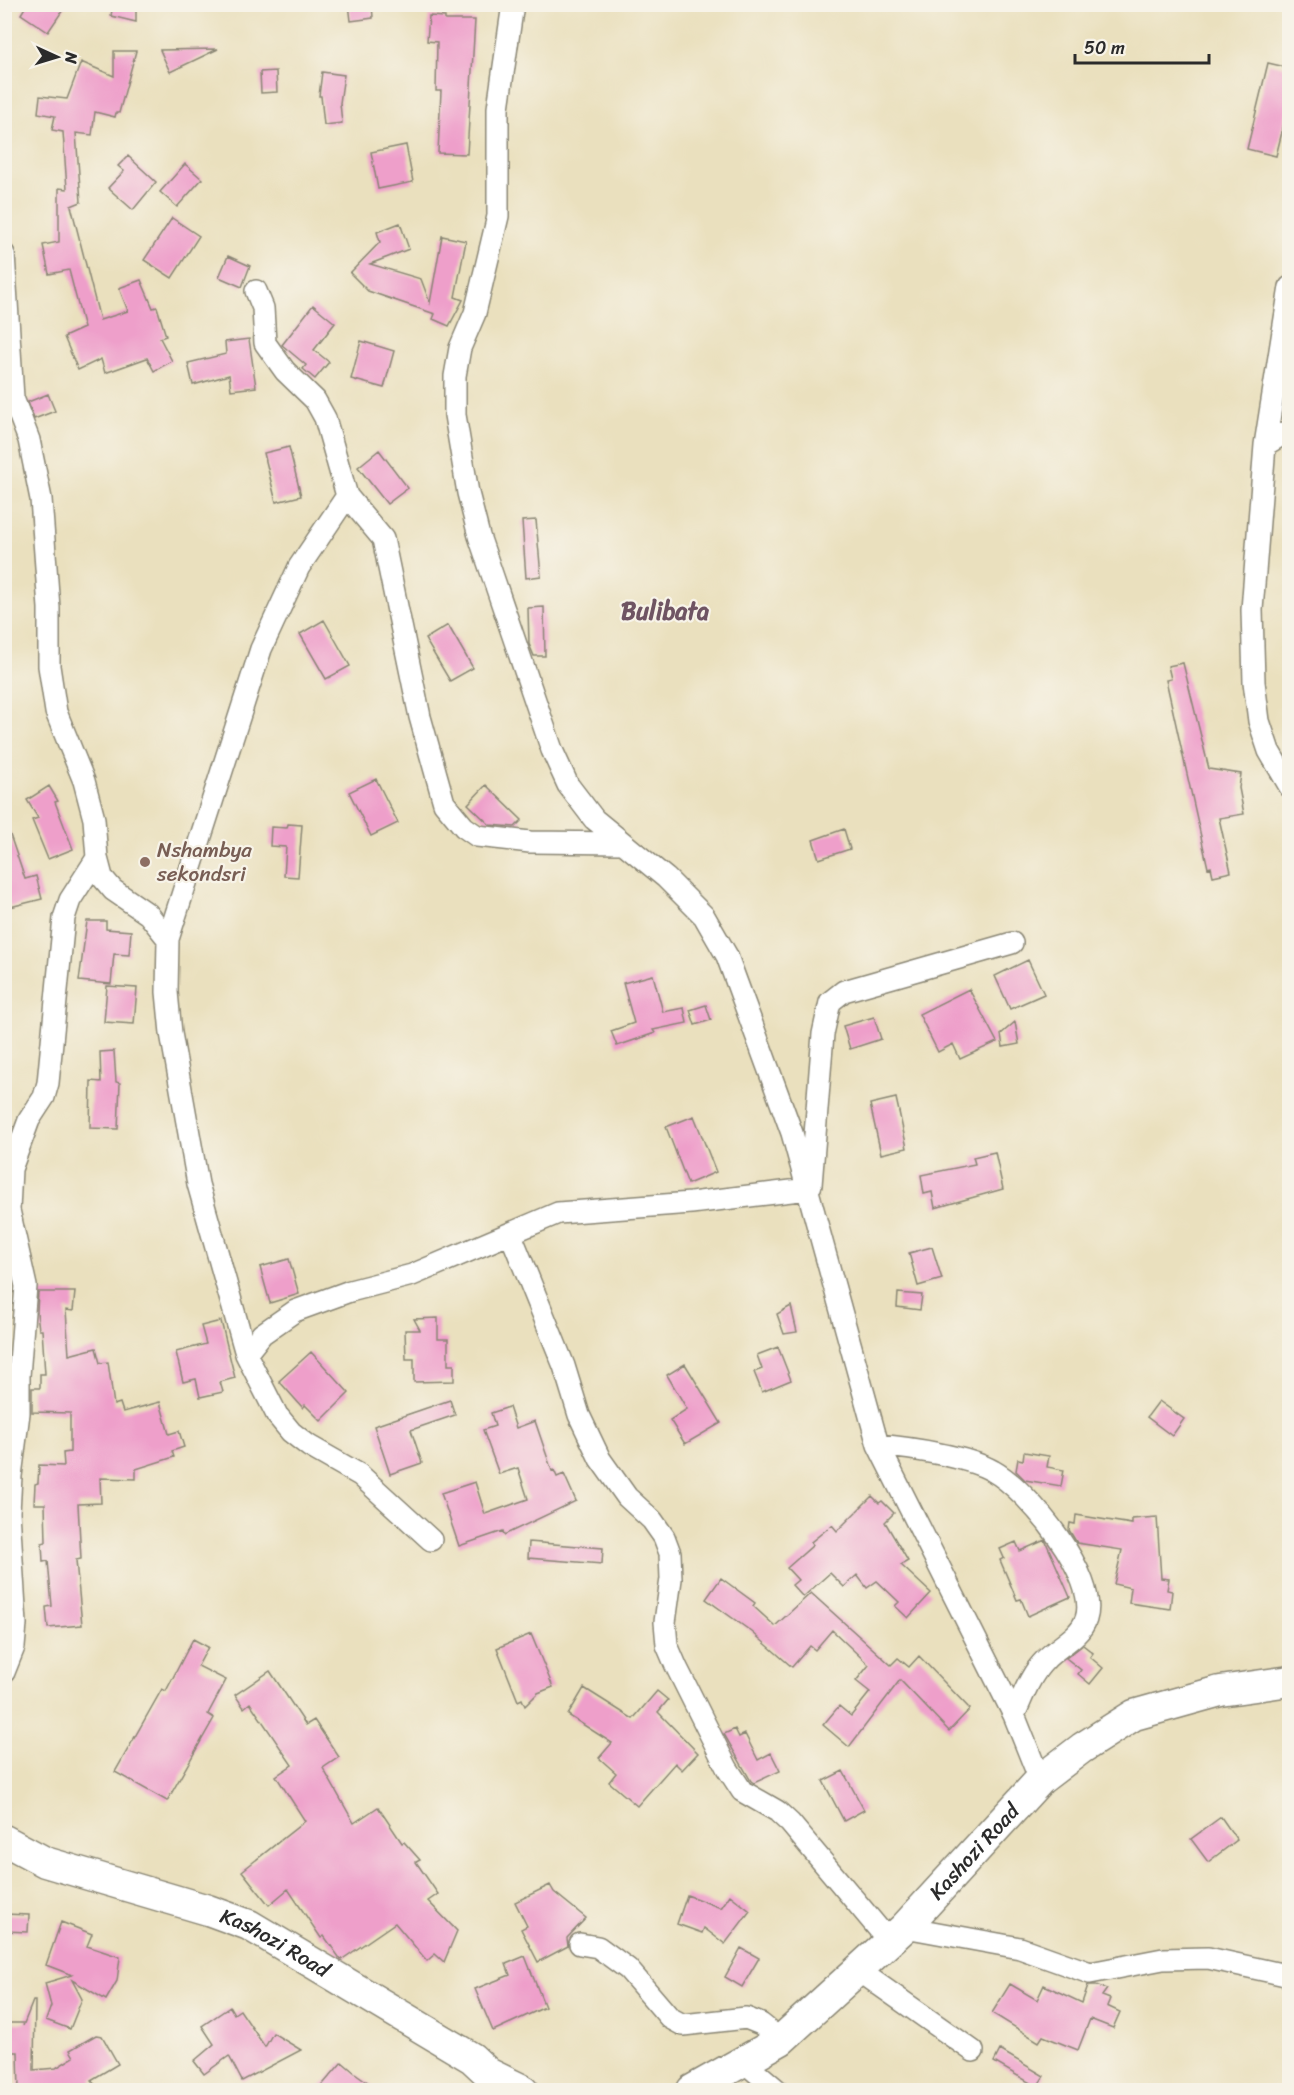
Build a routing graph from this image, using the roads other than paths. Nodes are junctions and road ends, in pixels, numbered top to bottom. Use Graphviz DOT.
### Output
graph roads {
  1 [pos="513,4"];
  2 [pos="4,254"];
  3 [pos="1290,287"];
  4 [pos="256,291"];
  5 [pos="1290,430"];
  6 [pos="1265,445"];
  7 [pos="347,496"];
  8 [pos="1290,787"];
  9 [pos="623,843"];
  10 [pos="97,858"];
  11 [pos="168,939"];
  12 [pos="1012,943"];
  13 [pos="809,1193"];
  14 [pos="511,1235"];
  15 [pos="246,1354"];
  16 [pos="878,1445"];
  17 [pos="431,1540"];
  18 [pos="4,1672"];
  19 [pos="1290,1681"];
  20 [pos="1014,1715"];
  21 [pos="1040,1780"];
  22 [pos="4,1840"];
  23 [pos="896,1934"];
  24 [pos="580,1944"];
  25 [pos="858,1970"];
  26 [pos="1290,1976"];
  27 [pos="781,2040"];
  28 [pos="973,2051"];
  29 [pos="742,2061"];
  30 [pos="492,2082"];
  31 [pos="524,2091"];
  32 [pos="692,2091"];
  33 [pos="777,2091"];
  1 -- 9 [label="street"];
  2 -- 10 [label="street"];
  3 -- 6 [label="street"];
  4 -- 7 [label="street"];
  5 -- 6 [label="street"];
  6 -- 8 [label="street"];
  7 -- 9 [label="street"];
  7 -- 11 [label="street"];
  9 -- 13 [label="street"];
  10 -- 11 [label="street"];
  10 -- 18 [label="street"];
  11 -- 15 [label="street"];
  12 -- 13 [label="street"];
  13 -- 14 [label="street"];
  13 -- 16 [label="street"];
  14 -- 15 [label="street"];
  14 -- 23 [label="street"];
  15 -- 17 [label="street"];
  16 -- 20 [label="street"];
  16 -- 20 [label="street"];
  19 -- 21 [label="main road, Kashozi Road"];
  20 -- 21 [label="street"];
  21 -- 23 [label="main road, Kashozi Road"];
  22 -- 30 [label="main road, Kashozi Road"];
  23 -- 25 [label="main road, Kashozi Road"];
  23 -- 26 [label="street"];
  24 -- 27 [label="street"];
  25 -- 27 [label="main road, Kashozi Road"];
  25 -- 28 [label="street"];
  27 -- 29 [label="main road, Kashozi Road"];
  29 -- 32 [label="main road, Kashozi Road"];
  29 -- 33 [label="street"];
  30 -- 31 [label="main road, Kashozi Road"];
}
